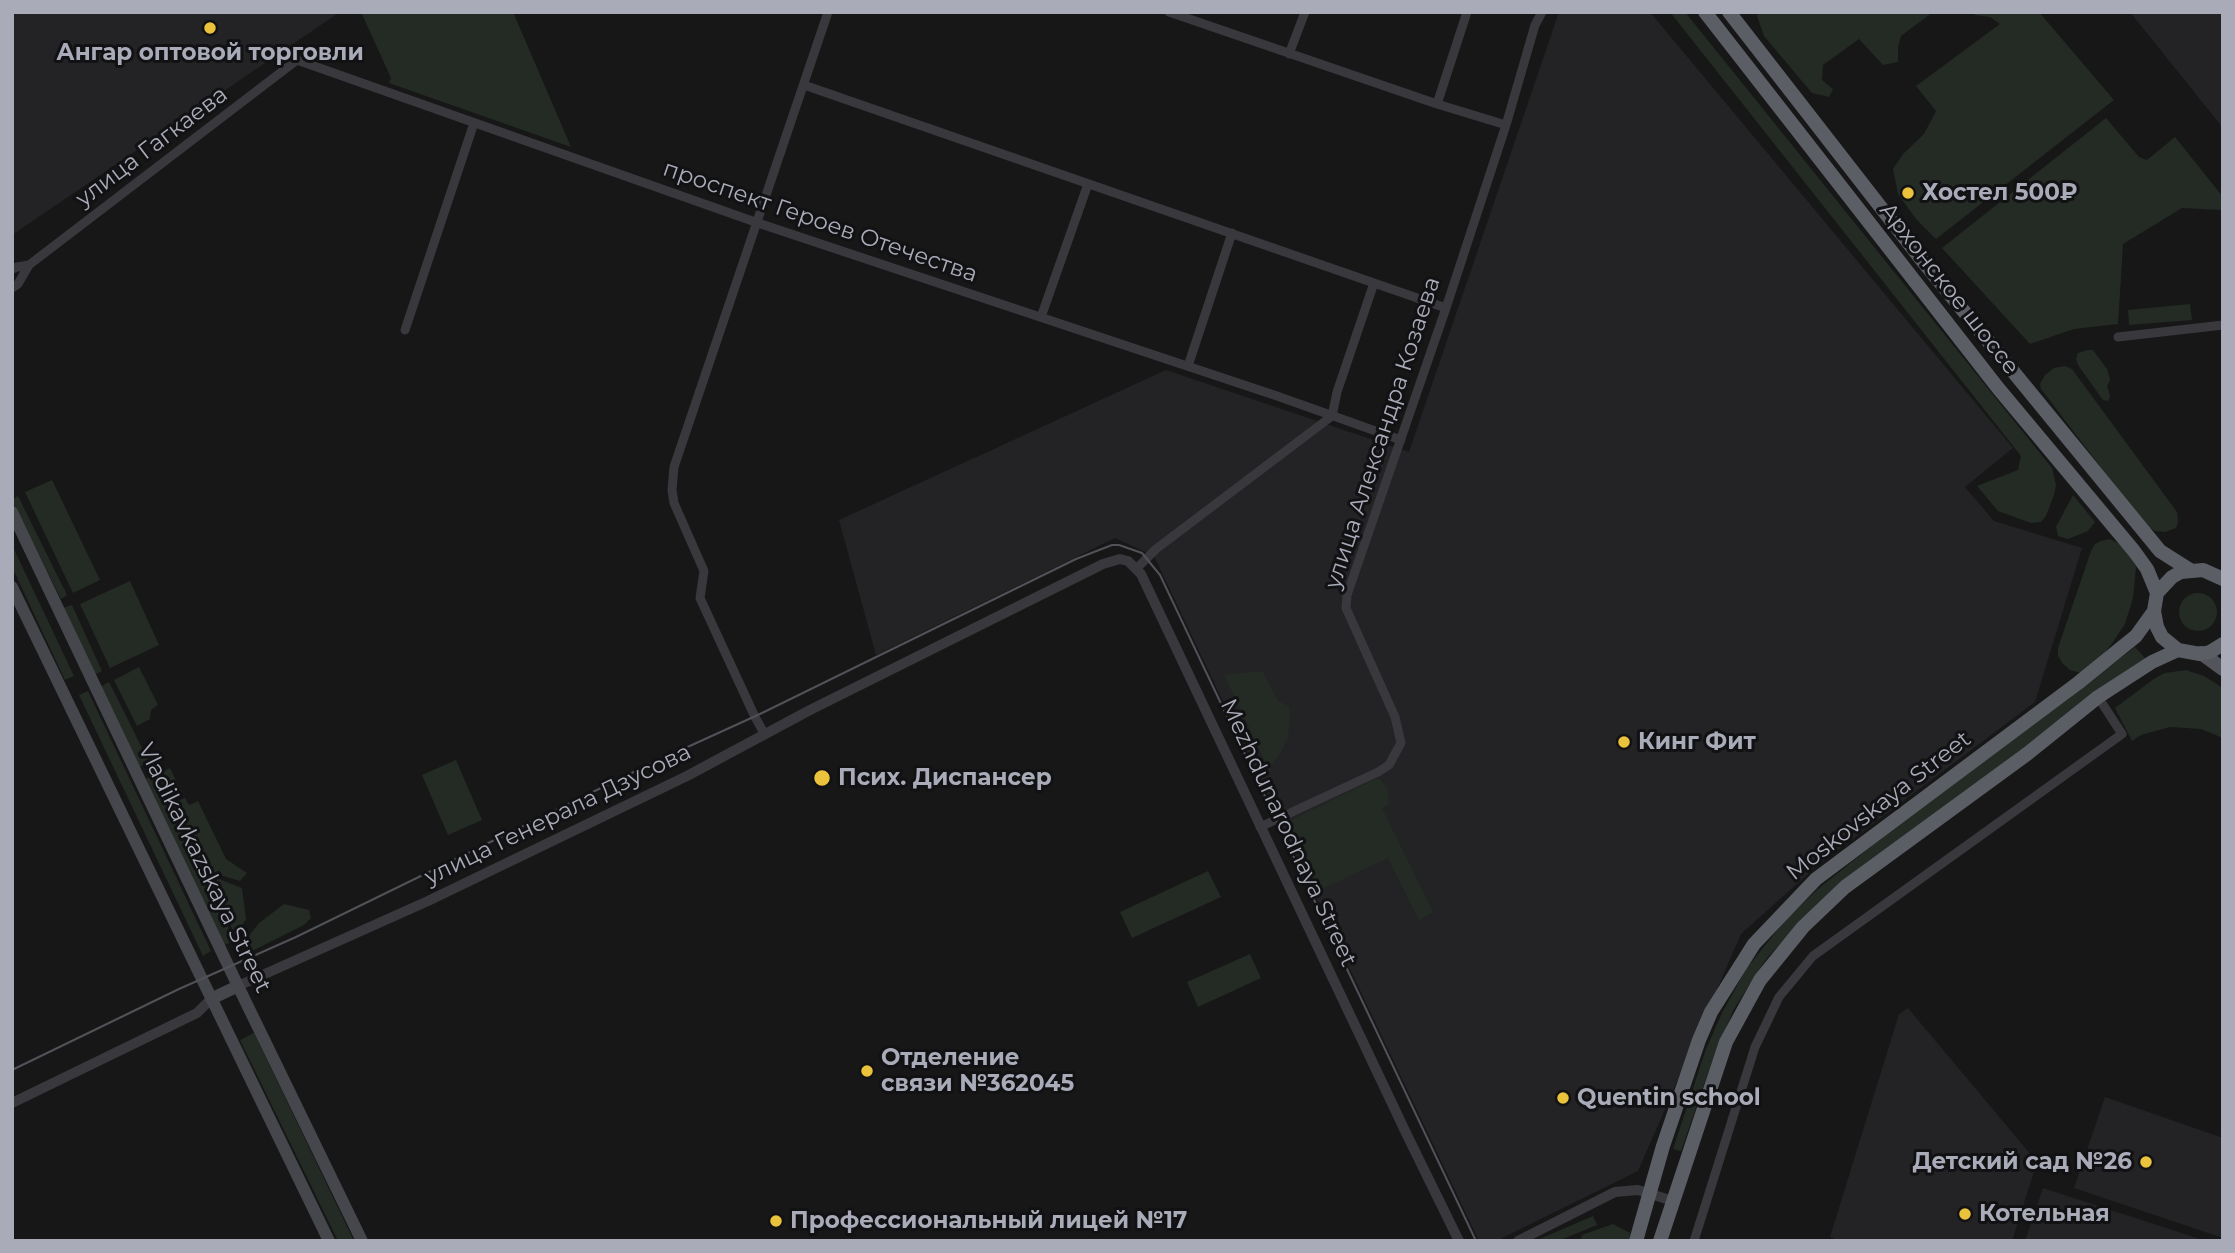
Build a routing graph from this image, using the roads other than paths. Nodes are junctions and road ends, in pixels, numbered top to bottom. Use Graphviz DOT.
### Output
graph roads {
  1 [pos="828,12"];
  2 [pos="1169,12"];
  3 [pos="1306,12"];
  4 [pos="1467,12"];
  5 [pos="1542,12"];
  6 [pos="1705,12"];
  7 [pos="1729,12"];
  8 [pos="1289,54"];
  9 [pos="298,60"];
  10 [pos="804,85"];
  11 [pos="1437,104"];
  12 [pos="474,123"];
  13 [pos="1506,125"];
  14 [pos="1088,184"];
  15 [pos="758,223"];
  16 [pos="1232,233"];
  17 [pos="29,265"];
  18 [pos="12,270"];
  19 [pos="1374,283"];
  20 [pos="12,288"];
  21 [pos="1446,308"];
  22 [pos="1041,317"];
  23 [pos="2223,325"];
  24 [pos="405,330"];
  25 [pos="2118,337"];
  26 [pos="1188,366"];
  27 [pos="1332,416"];
  28 [pos="1401,440"];
  29 [pos="12,512"];
  30 [pos="1120,559"];
  31 [pos="1136,569"];
  32 [pos="2190,570"];
  33 [pos="2218,575"];
  34 [pos="12,587"];
  35 [pos="2157,593"];
  36 [pos="2154,611"];
  37 [pos="2223,644"];
  38 [pos="2178,650"];
  39 [pos="2201,653"];
  40 [pos="2223,669"];
  41 [pos="2098,698"];
  42 [pos="764,733"];
  43 [pos="1260,827"];
  44 [pos="238,986"];
  45 [pos="211,999"];
  46 [pos="12,1103"];
  47 [pos="1649,1194"];
  48 [pos="1673,1201"];
  49 [pos="329,1241"];
  50 [pos="362,1241"];
  51 [pos="1459,1241"];
  52 [pos="1517,1241"];
  53 [pos="1636,1241"];
  54 [pos="1660,1241"];
  55 [pos="1693,1241"];
  1 -- 10 [label="street"];
  2 -- 8 [label="street"];
  3 -- 8 [label="street"];
  4 -- 11 [label="street"];
  5 -- 13 [label="street, улица Александра Козаева"];
  6 -- 35 [label="highway, Архонское шоссе"];
  7 -- 32 [label="highway, Архонское шоссе"];
  8 -- 11 [label="street"];
  9 -- 12 [label="street, проспект Героев Отечества"];
  9 -- 17 [label="street, улица Гагкаева"];
  10 -- 14 [label="street"];
  10 -- 15 [label="street"];
  11 -- 13 [label="street"];
  12 -- 15 [label="street, проспект Героев Отечества"];
  12 -- 24 [label="street"];
  13 -- 21 [label="street, улица Александра Козаева"];
  14 -- 16 [label="street"];
  14 -- 22 [label="street"];
  15 -- 22 [label="street, проспект Героев Отечества"];
  15 -- 42 [label="street"];
  16 -- 19 [label="street"];
  16 -- 26 [label="street"];
  17 -- 18 [label="street, улица Гагкаева"];
  17 -- 20 [label="street, улица Гагкаева"];
  19 -- 21 [label="street"];
  19 -- 27 [label="street"];
  21 -- 28 [label="street, улица Александра Козаева"];
  22 -- 26 [label="street, проспект Героев Отечества"];
  23 -- 25 [label="street"];
  26 -- 27 [label="street, проспект Героев Отечества"];
  27 -- 28 [label="street, проспект Героев Отечества"];
  27 -- 31 [label="street"];
  28 -- 43 [label="street, улица Александра Козаева"];
  29 -- 44 [label="main road, Vladikavkazskaya Street"];
  30 -- 31 [label="street, Mezhdunarodnaya Street"];
  30 -- 42 [label="street, улица Генерала Дзусова"];
  31 -- 43 [label="street, Mezhdunarodnaya Street"];
  32 -- 33 [label="highway"];
  32 -- 35 [label="highway"];
  34 -- 45 [label="main road"];
  35 -- 36 [label="highway"];
  36 -- 38 [label="highway"];
  36 -- 47 [label="highway, Moskovskaya Street"];
  37 -- 39 [label="highway"];
  38 -- 39 [label="highway"];
  38 -- 41 [label="highway, Moskovskaya Street"];
  39 -- 40 [label="main road"];
  41 -- 48 [label="highway, Moskovskaya Street"];
  41 -- 55 [label="street"];
  42 -- 44 [label="street, улица Генерала Дзусова"];
  43 -- 51 [label="street, Mezhdunarodnaya Street"];
  44 -- 45 [label="main road, улица Генерала Дзусова"];
  44 -- 50 [label="main road, Vladikavkazskaya Street"];
  45 -- 46 [label="street, улица Генерала Дзусова"];
  45 -- 49 [label="main road"];
  47 -- 48 [label="street"];
  47 -- 52 [label="street"];
  47 -- 53 [label="highway, Moskovskaya Street"];
  48 -- 54 [label="highway, Moskovskaya Street"];
}
